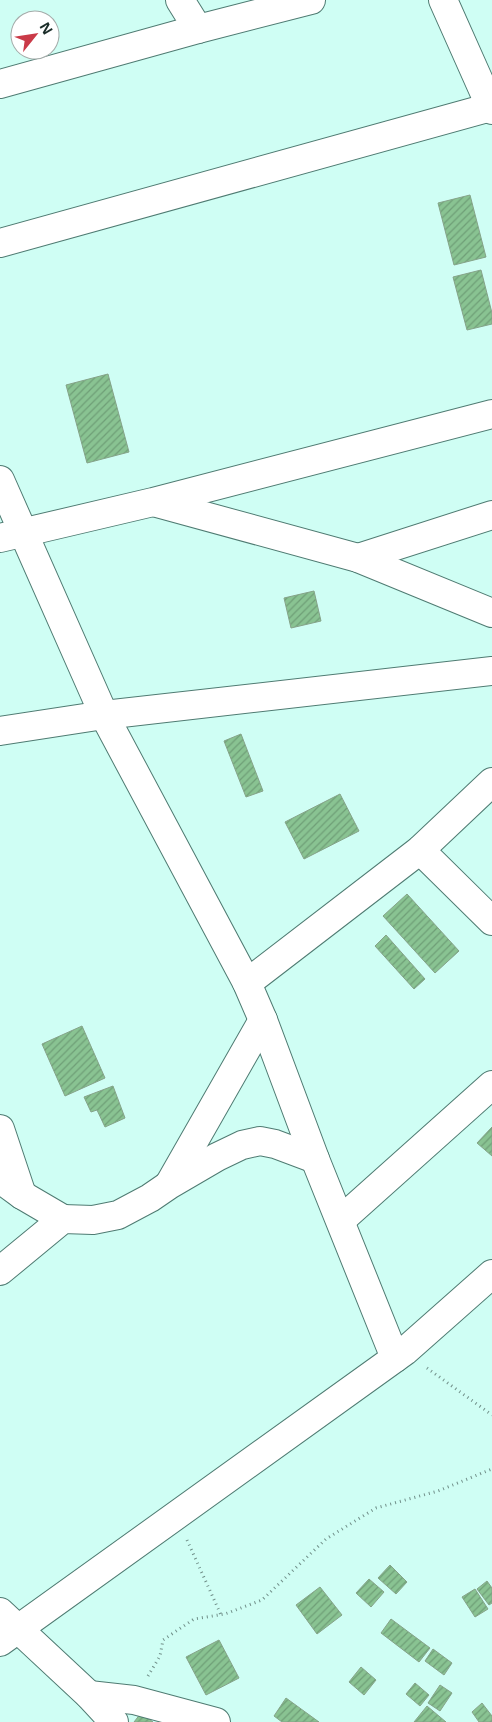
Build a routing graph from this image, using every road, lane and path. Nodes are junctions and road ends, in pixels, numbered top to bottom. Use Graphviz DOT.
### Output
graph roads {
  1 [pos="180,0"];
  2 [pos="311,0"];
  3 [pos="443,0"];
  4 [pos="198,29"];
  5 [pos="0,84"];
  6 [pos="491,109"];
  7 [pos="0,243"];
  8 [pos="492,414"];
  9 [pos="0,480"];
  10 [pos="153,502"];
  11 [pos="492,515"];
  12 [pos="11,534"];
  13 [pos="358,558"];
  14 [pos="492,613"];
  15 [pos="492,671"];
  16 [pos="104,715"];
  17 [pos="0,731"];
  18 [pos="492,782"];
  19 [pos="420,850"];
  20 [pos="492,921"];
  21 [pos="247,983"];
  22 [pos="263,1020"];
  23 [pos="492,1085"];
  24 [pos="0,1129"];
  25 [pos="315,1159"];
  26 [pos="169,1185"];
  27 [pos="11,1187"];
  28 [pos="63,1219"];
  29 [pos="341,1220"];
  30 [pos="0,1271"];
  31 [pos="492,1274"];
  32 [pos="400,1354"];
  33 [pos="492,1415"];
  34 [pos="492,1469"];
  35 [pos="175,1515"];
  36 [pos="221,1615"];
  37 [pos="6,1628"];
  38 [pos="89,1695"];
  39 [pos="134,1700"];
  40 [pos="114,1722"];
  41 [pos="216,1722"];
  1 -- 4 [label="street"];
  2 -- 4 [label="street"];
  3 -- 6 [label="street"];
  4 -- 5 [label="street"];
  6 -- 7 [label="street"];
  8 -- 10 [label="street"];
  9 -- 12 [label="street"];
  10 -- 12 [label="street"];
  10 -- 13 [label="street"];
  11 -- 13 [label="street"];
  12 -- 16 [label="street"];
  13 -- 14 [label="street"];
  15 -- 16 [label="street"];
  16 -- 17 [label="street"];
  16 -- 21 [label="street"];
  18 -- 19 [label="street"];
  19 -- 20 [label="street"];
  19 -- 21 [label="street"];
  21 -- 22 [label="street"];
  22 -- 25 [label="street"];
  22 -- 26 [label="street"];
  23 -- 29 [label="street"];
  24 -- 27 [label="street"];
  25 -- 26 [label="street"];
  25 -- 29 [label="street"];
  26 -- 28 [label="street"];
  27 -- 28 [label="street"];
  28 -- 30 [label="street"];
  29 -- 32 [label="street"];
  31 -- 32 [label="street"];
  32 -- 33 [label="path"];
  32 -- 35 [label="street"];
  34 -- 36 [label="path"];
  35 -- 36 [label="path"];
  35 -- 37 [label="street"];
  36 -- 39 [label="path"];
  37 -- 38 [label="street"];
  38 -- 39 [label="street"];
  38 -- 40 [label="street"];
  39 -- 41 [label="street"];
}
